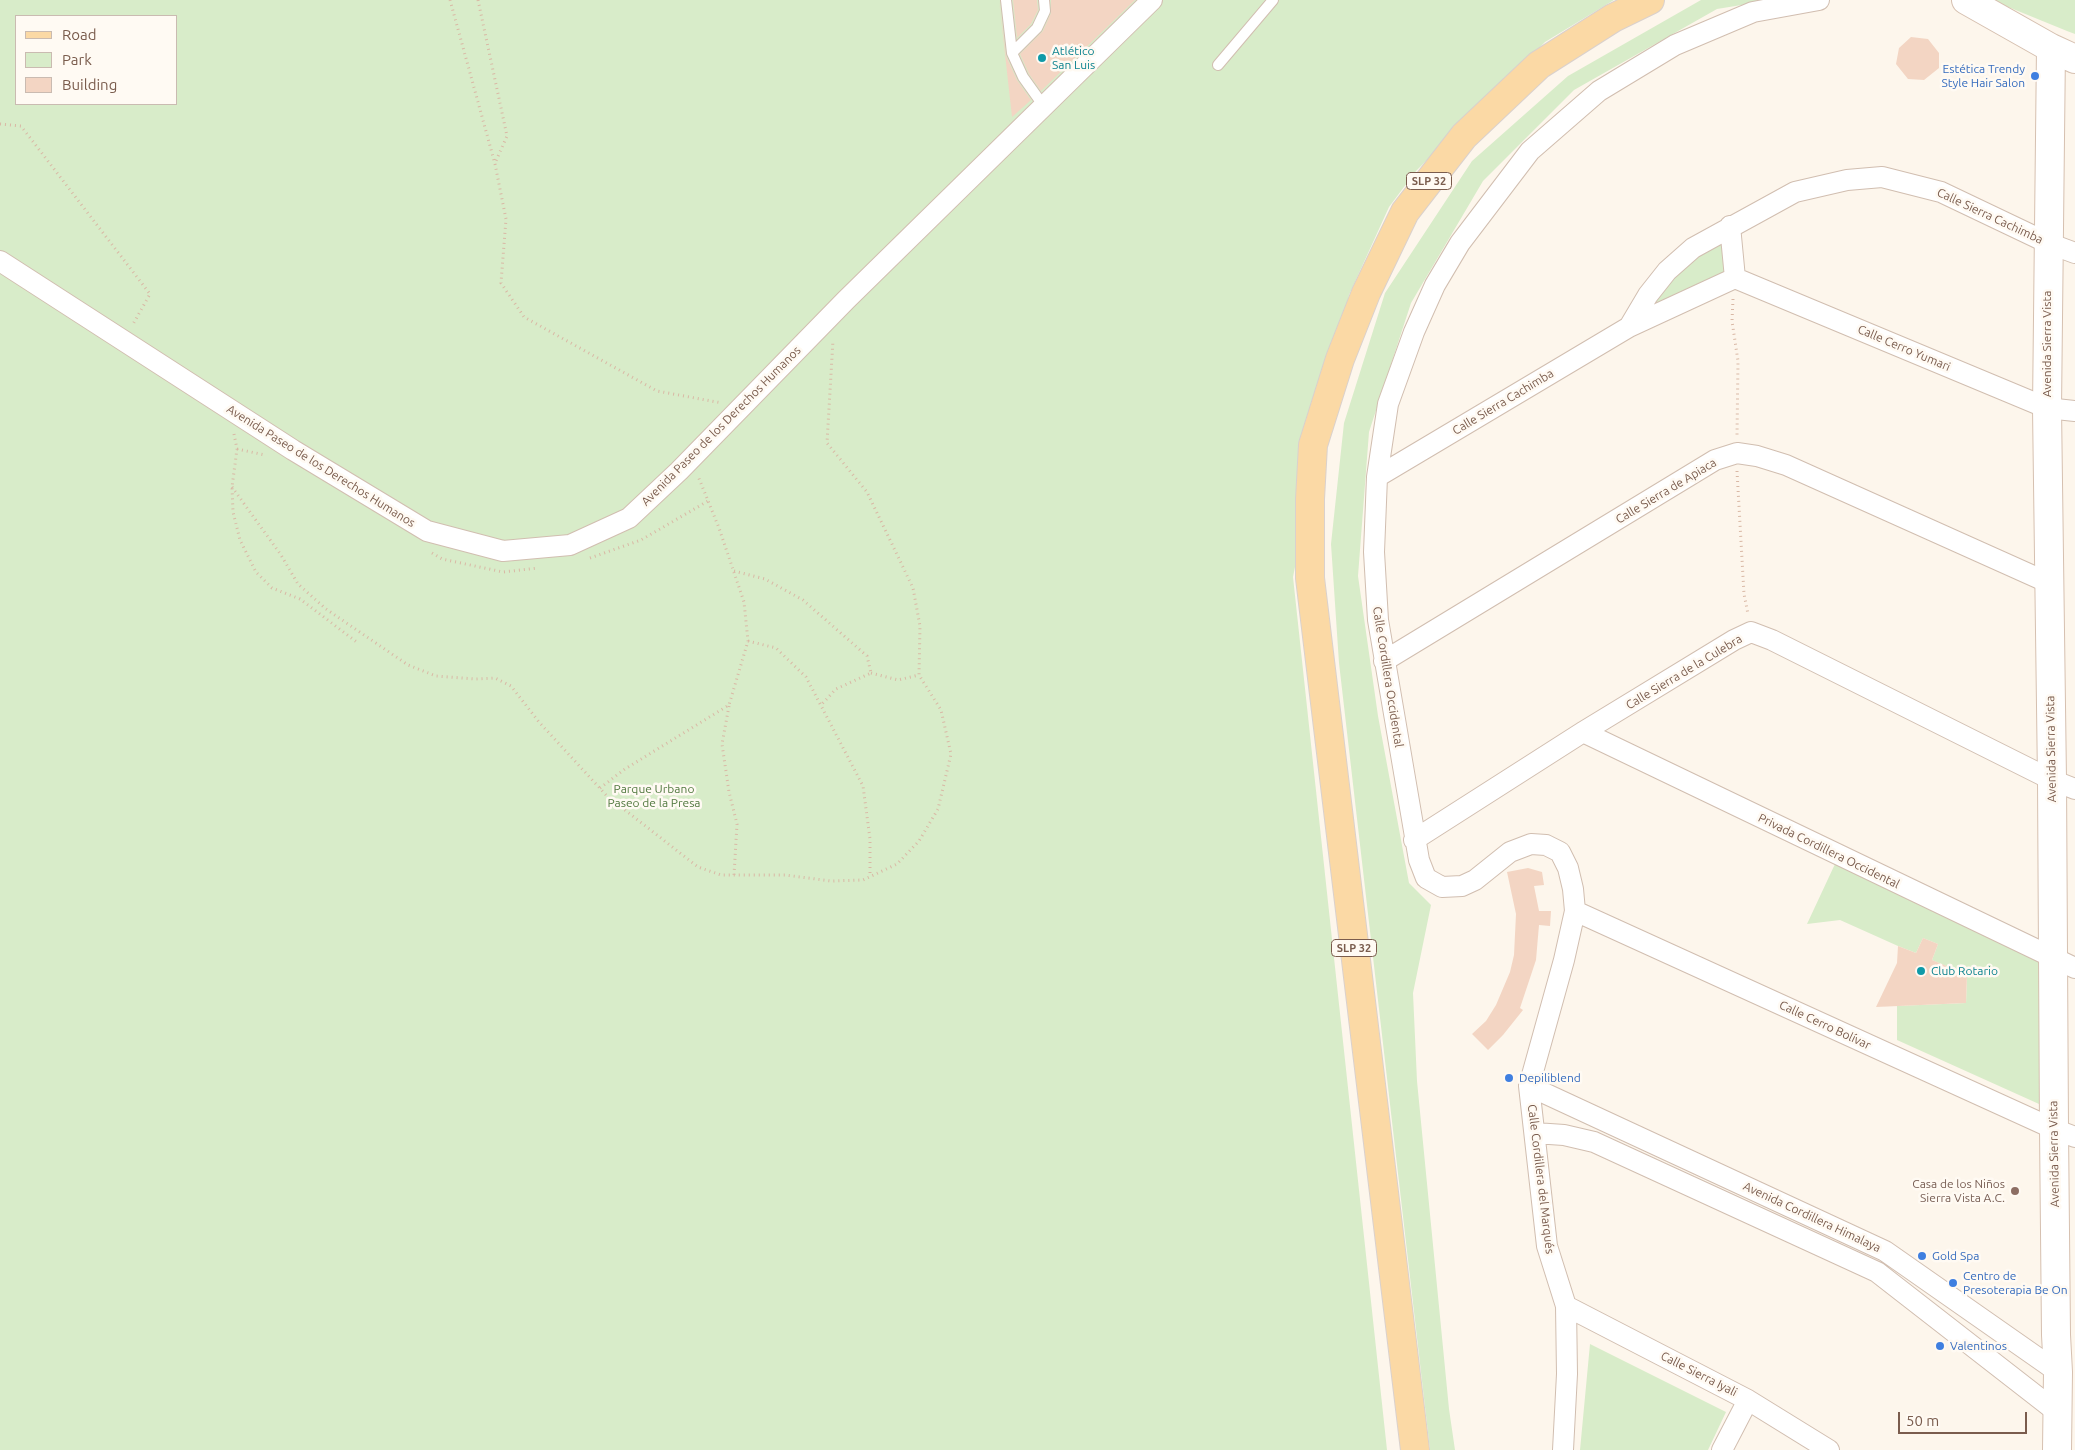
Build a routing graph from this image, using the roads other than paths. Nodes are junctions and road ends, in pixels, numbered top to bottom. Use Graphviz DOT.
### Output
graph roads {
  1 [pos="1006,0"];
  2 [pos="1044,0"];
  3 [pos="1152,0"];
  4 [pos="1273,0"];
  5 [pos="1650,0"];
  6 [pos="1819,0"];
  7 [pos="1966,0"];
  8 [pos="1012,53"];
  9 [pos="2063,54"];
  10 [pos="1218,65"];
  11 [pos="1043,105"];
  12 [pos="1730,226"];
  13 [pos="2048,243"];
  14 [pos="2075,253"];
  15 [pos="0,261"];
  16 [pos="1735,278"];
  17 [pos="1629,327"];
  18 [pos="2047,408"];
  19 [pos="2075,411"];
  20 [pos="1377,477"];
  21 [pos="2049,583"];
  22 [pos="1384,661"];
  23 [pos="1583,732"];
  24 [pos="2063,784"];
  25 [pos="1414,840"];
  26 [pos="1575,911"];
  27 [pos="2064,963"];
  28 [pos="1529,1086"];
  29 [pos="1582,1110"];
  30 [pos="1535,1133"];
  31 [pos="2064,1133"];
  32 [pos="1578,1138"];
  33 [pos="1566,1306"];
  34 [pos="2067,1377"];
  35 [pos="1748,1400"];
  36 [pos="2066,1419"];
  37 [pos="1415,1450"];
  38 [pos="1563,1450"];
  39 [pos="1722,1450"];
  40 [pos="1829,1450"];
  41 [pos="2058,1450"];
  1 -- 8 [label="lane"];
  2 -- 8 [label="lane"];
  3 -- 11 [label="street, Avenida Paseo de los Derechos Humanos"];
  4 -- 10 [label="lane"];
  5 -- 37 [label="main road, SLP 32"];
  6 -- 20 [label="street, Calle Cordillera Occidental"];
  7 -- 9 [label="main road"];
  8 -- 11 [label="lane"];
  9 -- 13 [label="main road, Avenida Sierra Vista"];
  11 -- 15 [label="street, Avenida Paseo de los Derechos Humanos"];
  12 -- 13 [label="street, Calle Sierra Cachimba"];
  12 -- 16 [label="street"];
  12 -- 17 [label="street, Calle Sierra Cachimba"];
  13 -- 14 [label="street, Calle Sierra Cachimba"];
  13 -- 18 [label="main road, Avenida Sierra Vista"];
  16 -- 17 [label="street, Calle Sierra Cachimba"];
  16 -- 18 [label="street, Calle Cerro Yumari"];
  17 -- 20 [label="street, Calle Sierra Cachimba"];
  18 -- 19 [label="street, Calle Cerro Yumari"];
  18 -- 21 [label="main road, Avenida Sierra Vista"];
  20 -- 22 [label="street, Calle Cordillera Occidental"];
  21 -- 22 [label="street, Calle Sierra de Apiaca"];
  21 -- 24 [label="main road, Avenida Sierra Vista"];
  22 -- 25 [label="street, Calle Cordillera Occidental"];
  23 -- 24 [label="street, Calle Sierra de la Culebra"];
  23 -- 25 [label="street, Calle Sierra de la Culebra"];
  23 -- 27 [label="street, Privada Cordillera Occidental"];
  24 -- 27 [label="main road, Avenida Sierra Vista"];
  25 -- 26 [label="street, Calle Cordillera Occidental"];
  26 -- 28 [label="street, Calle Cordillera Occidental"];
  26 -- 31 [label="street, Calle Cerro Bolívar"];
  27 -- 31 [label="main road, Avenida Sierra Vista"];
  28 -- 29 [label="street, Avenida Cordillera Himalaya"];
  28 -- 30 [label="street, Calle Cordillera del Marqués"];
  29 -- 32 [label="street"];
  29 -- 34 [label="street, Avenida Cordillera Himalaya"];
  30 -- 32 [label="street, Avenida Cordillera Himalaya"];
  30 -- 33 [label="street, Calle Cordillera del Marqués"];
  31 -- 34 [label="main road, Avenida Sierra Vista"];
  32 -- 36 [label="street, Avenida Cordillera Himalaya"];
  33 -- 35 [label="street, Calle Sierra Iyali"];
  33 -- 38 [label="street, Calle Cordillera del Marqués"];
  34 -- 36 [label="main road, Avenida Sierra Vista"];
  35 -- 39 [label="street"];
  35 -- 40 [label="street, Calle Sierra Iyali"];
  36 -- 41 [label="main road, Avenida Sierra Vista"];
}
